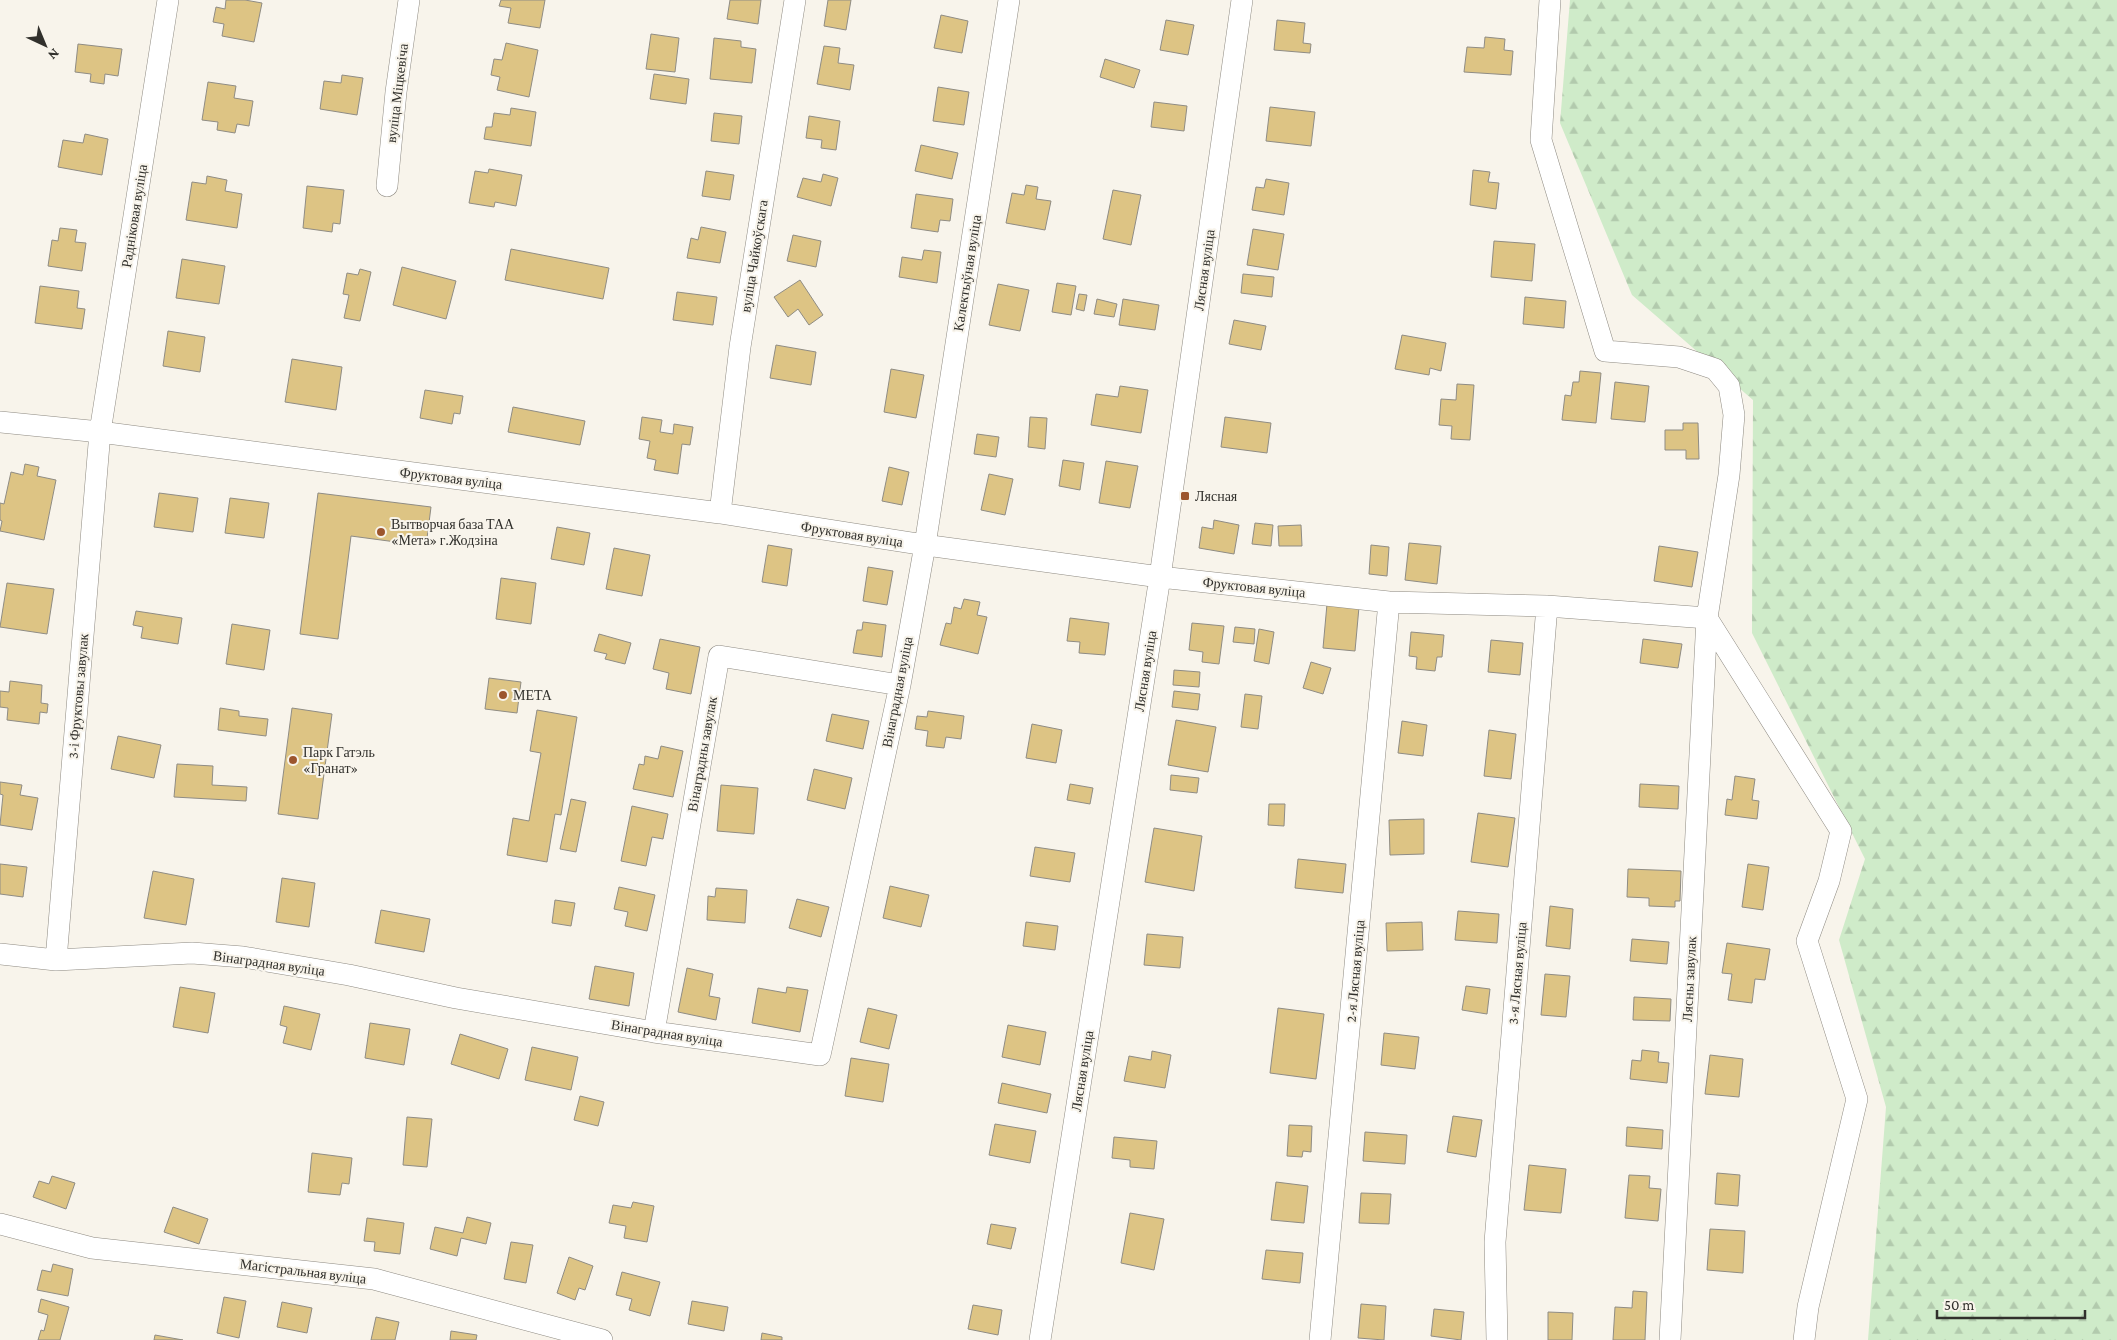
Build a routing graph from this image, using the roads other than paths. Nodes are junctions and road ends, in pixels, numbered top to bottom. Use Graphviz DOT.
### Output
graph roads {
  1 [pos="168,0"];
  2 [pos="410,0"];
  3 [pos="795,0"];
  4 [pos="1009,0"];
  5 [pos="1242,0"];
  6 [pos="1550,0"];
  7 [pos="387,186"];
  8 [pos="0,422"];
  9 [pos="100,432"];
  10 [pos="720,513"];
  11 [pos="924,545"];
  12 [pos="1160,577"];
  13 [pos="1389,602"];
  14 [pos="1547,606"];
  15 [pos="1707,618"];
  16 [pos="900,685"];
  17 [pos="0,954"];
  18 [pos="56,960"];
  19 [pos="654,1032"];
  20 [pos="0,1224"];
  21 [pos="602,1340"];
  22 [pos="1040,1340"];
  23 [pos="1320,1340"];
  24 [pos="1497,1340"];
  25 [pos="1670,1340"];
  26 [pos="1804,1340"];
  1 -- 9 [label="street, Радніковая вуліца"];
  2 -- 7 [label="street, вуліца Міцкевіча"];
  3 -- 10 [label="street, вуліца Чайкоўскага"];
  4 -- 11 [label="street, Калектыўная вуліца"];
  5 -- 12 [label="street, Лясная вуліца"];
  6 -- 15 [label="street, Лясны завулак"];
  8 -- 9 [label="street, Фруктовая вуліца"];
  9 -- 10 [label="street, Фруктовая вуліца"];
  9 -- 18 [label="street, 3-і Фруктовы завулак"];
  10 -- 11 [label="street, Фруктовая вуліца"];
  11 -- 12 [label="street, Фруктовая вуліца"];
  11 -- 16 [label="street, Вінаградная вуліца"];
  12 -- 13 [label="street, Фруктовая вуліца"];
  12 -- 22 [label="street, Лясная вуліца"];
  13 -- 14 [label="street, Фруктовая вуліца"];
  13 -- 23 [label="street, 2-я Лясная вуліца"];
  14 -- 15 [label="street, Фруктовая вуліца"];
  14 -- 24 [label="street, 3-я Лясная вуліца"];
  15 -- 25 [label="street, Лясны завулак"];
  15 -- 26 [label="street"];
  16 -- 19 [label="street, Вінаградная вуліца"];
  16 -- 19 [label="street, Вінаградны завулак"];
  17 -- 18 [label="street, Вінаградная вуліца"];
  18 -- 19 [label="street, Вінаградная вуліца"];
  20 -- 21 [label="street, Магістральная вуліца"];
}
